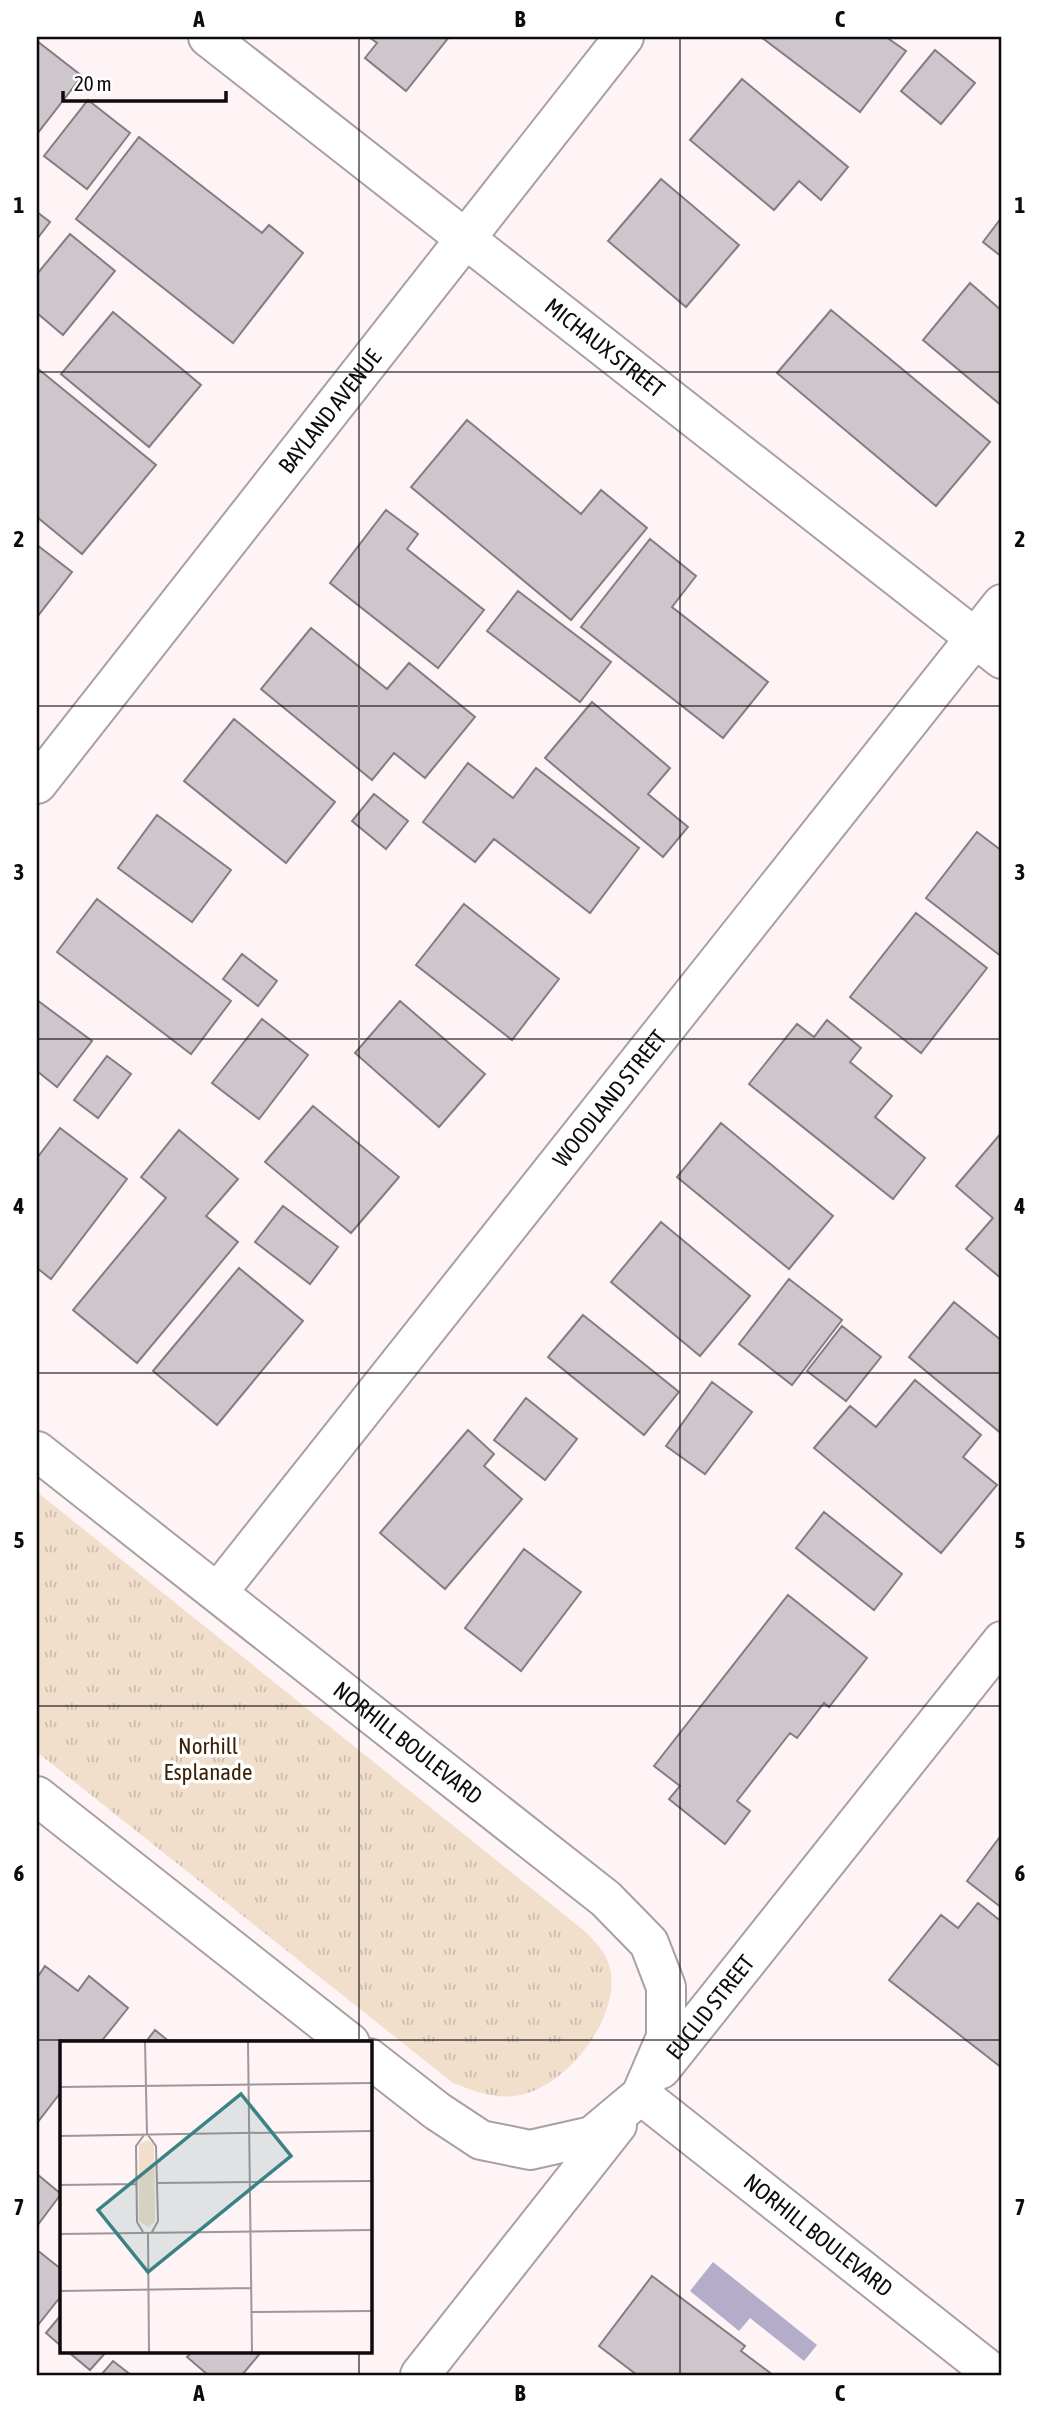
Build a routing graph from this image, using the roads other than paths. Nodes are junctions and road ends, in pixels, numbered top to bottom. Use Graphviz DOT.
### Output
graph roads {
  1 [pos="208,37"];
  2 [pos="624,37"];
  3 [pos="465,239"];
  4 [pos="1002,604"];
  5 [pos="989,649"];
  6 [pos="37,784"];
  7 [pos="37,1451"];
  8 [pos="218,1592"];
  9 [pos="1002,1641"];
  10 [pos="43,1812"];
  11 [pos="347,2041"];
  12 [pos="371,2060"];
  13 [pos="641,2095"];
  14 [pos="420,2375"];
  15 [pos="995,2375"];
  1 -- 3 [label="street, MICHAUX STREET"];
  2 -- 3 [label="street, BAYLAND AVENUE"];
  3 -- 5 [label="street, MICHAUX STREET"];
  3 -- 6 [label="street, BAYLAND AVENUE"];
  4 -- 5 [label="street, WOODLAND STREET"];
  5 -- 8 [label="street, WOODLAND STREET"];
  7 -- 8 [label="street, NORHILL BOULEVARD"];
  8 -- 13 [label="street, NORHILL BOULEVARD"];
  9 -- 13 [label="street, EUCLID STREET"];
  10 -- 11 [label="street"];
  12 -- 13 [label="street, NORHILL BOULEVARD"];
  13 -- 14 [label="street, EUCLID STREET"];
  13 -- 15 [label="street, NORHILL BOULEVARD"];
}
